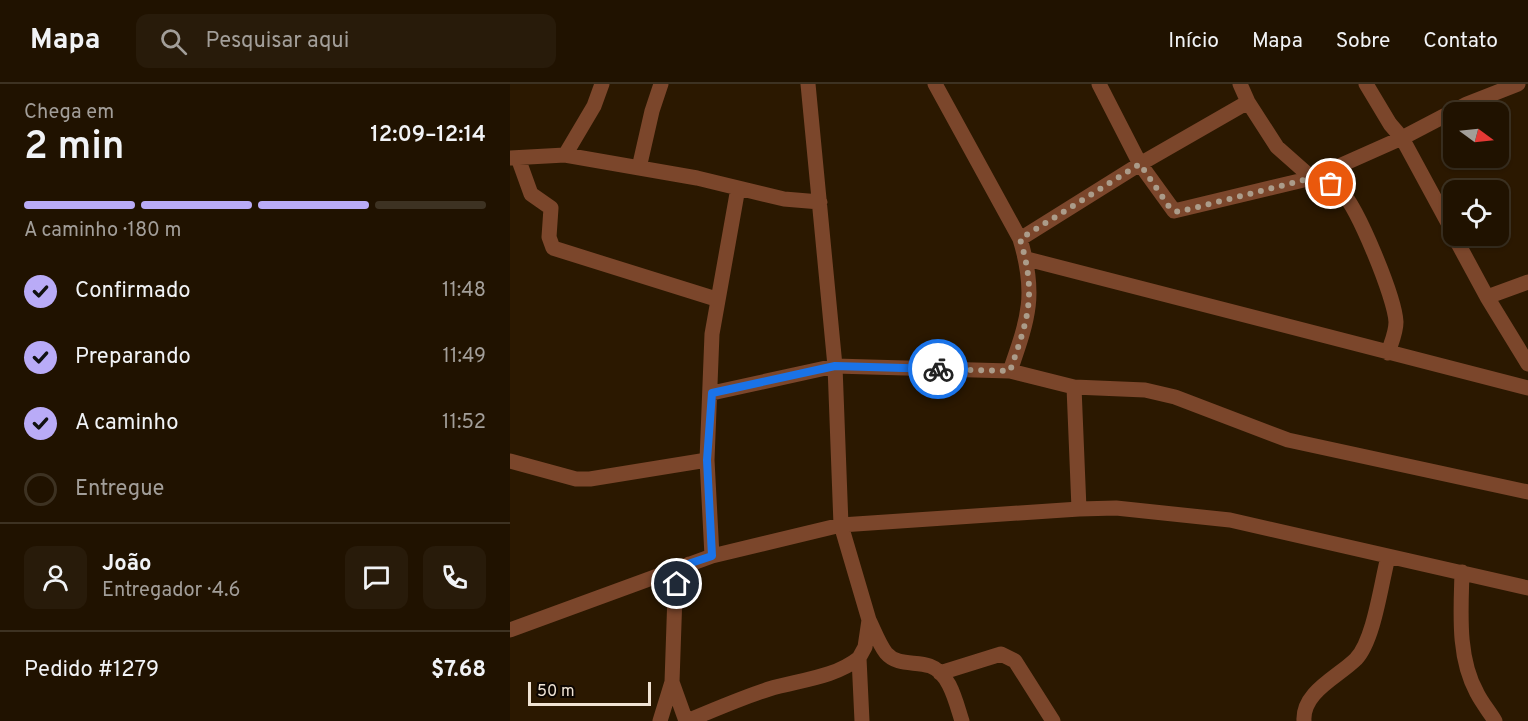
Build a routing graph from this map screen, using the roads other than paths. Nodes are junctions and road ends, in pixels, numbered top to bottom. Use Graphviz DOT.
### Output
graph roads {
  1 [pos="602,84"];
  2 [pos="661,84"];
  3 [pos="808,84"];
  4 [pos="935,84"];
  5 [pos="1099,84"];
  6 [pos="1240,84"];
  7 [pos="1366,84"];
  8 [pos="1518,84"];
  9 [pos="1500,86"];
  10 [pos="1248,102"];
  11 [pos="1402,138"];
  12 [pos="566,155"];
  13 [pos="514,158"];
  14 [pos="1140,164"];
  15 [pos="639,168"];
  16 [pos="1312,178"];
  17 [pos="738,188"];
  18 [pos="820,202"];
  19 [pos="1443,214"];
  20 [pos="1020,239"];
  21 [pos="1460,246"];
  22 [pos="1027,260"];
  23 [pos="1528,282"];
  24 [pos="1486,297"];
  25 [pos="716,299"];
  26 [pos="1388,353"];
  27 [pos="1528,364"];
  28 [pos="835,366"];
  29 [pos="1010,371"];
  30 [pos="1074,387"];
  31 [pos="1528,388"];
  32 [pos="712,393"];
  33 [pos="707,460"];
  34 [pos="510,461"];
  35 [pos="1528,492"];
  36 [pos="1079,510"];
  37 [pos="841,525"];
  38 [pos="712,556"];
  39 [pos="1388,557"];
  40 [pos="688,564"];
  41 [pos="1462,572"];
  42 [pos="1528,588"];
  43 [pos="869,620"];
  44 [pos="510,630"];
  45 [pos="859,658"];
  46 [pos="940,673"];
  47 [pos="672,682"];
  48 [pos="660,721"];
  49 [pos="686,721"];
  50 [pos="862,721"];
  51 [pos="962,721"];
  52 [pos="1053,721"];
  53 [pos="1304,721"];
  54 [pos="1495,721"];
  1 -- 12 [label="street"];
  2 -- 15 [label="street"];
  3 -- 18 [label="street"];
  4 -- 20 [label="street"];
  5 -- 14 [label="street"];
  6 -- 10 [label="street"];
  7 -- 11 [label="street"];
  8 -- 9 [label="street"];
  9 -- 11 [label="street"];
  10 -- 14 [label="street"];
  10 -- 16 [label="street"];
  11 -- 16 [label="street"];
  11 -- 19 [label="street"];
  12 -- 13 [label="street"];
  12 -- 15 [label="street"];
  13 -- 25 [label="street"];
  14 -- 16 [label="street"];
  14 -- 20 [label="street"];
  15 -- 17 [label="street"];
  16 -- 26 [label="street"];
  17 -- 18 [label="street"];
  17 -- 25 [label="street"];
  18 -- 28 [label="street"];
  20 -- 22 [label="street"];
  21 -- 24 [label="street"];
  22 -- 26 [label="street"];
  22 -- 29 [label="street"];
  23 -- 24 [label="street"];
  24 -- 27 [label="street"];
  25 -- 32 [label="street"];
  26 -- 31 [label="street"];
  28 -- 29 [label="street"];
  28 -- 32 [label="street"];
  28 -- 37 [label="street"];
  29 -- 30 [label="street"];
  30 -- 35 [label="street"];
  30 -- 36 [label="street"];
  32 -- 33 [label="street"];
  33 -- 34 [label="street"];
  33 -- 38 [label="street"];
  36 -- 37 [label="street"];
  36 -- 39 [label="street"];
  37 -- 38 [label="street"];
  37 -- 43 [label="street"];
  38 -- 40 [label="street"];
  39 -- 41 [label="street"];
  39 -- 53 [label="street"];
  40 -- 44 [label="street"];
  40 -- 47 [label="street"];
  41 -- 42 [label="street"];
  41 -- 54 [label="street"];
  43 -- 45 [label="street"];
  43 -- 46 [label="street"];
  45 -- 49 [label="street"];
  45 -- 50 [label="street"];
  46 -- 51 [label="street"];
  46 -- 52 [label="street"];
  47 -- 48 [label="street"];
  47 -- 49 [label="street"];
}
